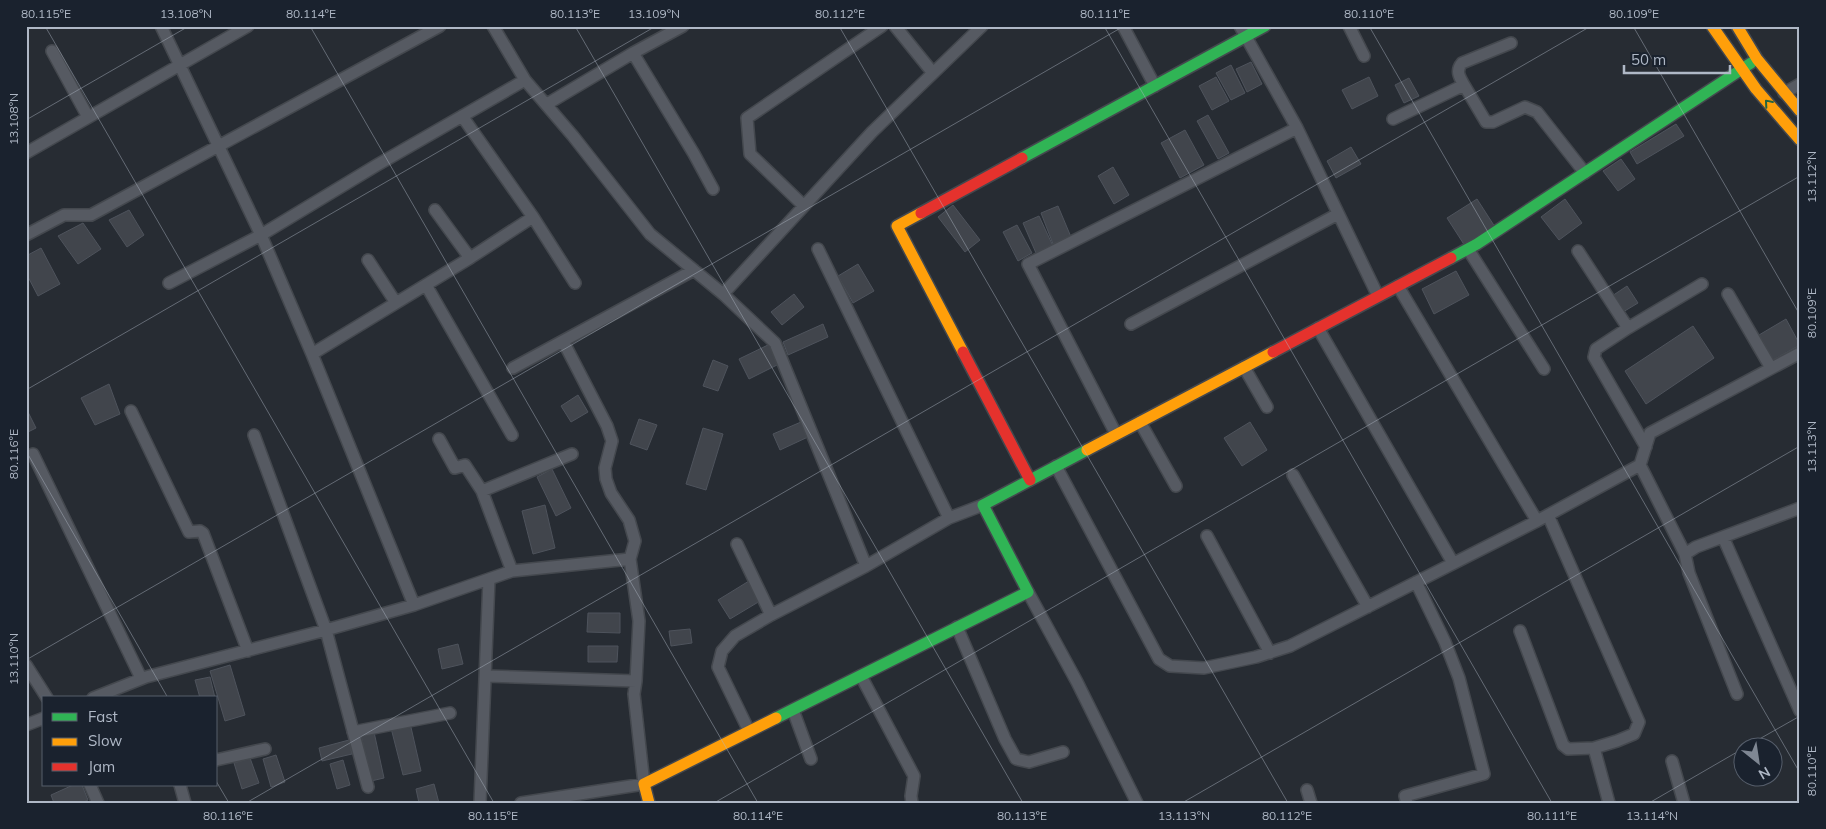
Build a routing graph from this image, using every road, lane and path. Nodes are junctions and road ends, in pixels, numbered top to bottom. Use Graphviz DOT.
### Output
graph roads {
  1 [pos="161,26"];
  2 [pos="248,26"];
  3 [pos="440,26"];
  4 [pos="493,26"];
  5 [pos="683,26"];
  6 [pos="882,26"];
  7 [pos="895,26"];
  8 [pos="982,26"];
  9 [pos="1123,26"];
  10 [pos="1240,26"];
  11 [pos="1265,26"];
  12 [pos="1349,26"];
  13 [pos="1712,26"];
  14 [pos="1737,26"];
  15 [pos="1246,37"];
  16 [pos="1511,42"];
  17 [pos="52,51"];
  18 [pos="633,53"];
  19 [pos="1364,56"];
  20 [pos="1757,59"];
  21 [pos="179,65"];
  22 [pos="1742,70"];
  23 [pos="933,73"];
  24 [pos="525,80"];
  25 [pos="1800,84"];
  26 [pos="1464,85"];
  27 [pos="1155,86"];
  28 [pos="1784,93"];
  29 [pos="547,104"];
  30 [pos="1800,111"];
  31 [pos="462,116"];
  32 [pos="88,117"];
  33 [pos="1393,119"];
  34 [pos="1297,128"];
  35 [pos="1800,140"];
  36 [pos="219,146"];
  37 [pos="28,148"];
  38 [pos="1585,173"];
  39 [pos="713,189"];
  40 [pos="804,206"];
  41 [pos="435,210"];
  42 [pos="1338,214"];
  43 [pos="533,217"];
  44 [pos="26,235"];
  45 [pos="261,235"];
  46 [pos="818,249"];
  47 [pos="1468,250"];
  48 [pos="1578,251"];
  49 [pos="470,258"];
  50 [pos="368,260"];
  51 [pos="694,270"];
  52 [pos="169,283"];
  53 [pos="575,283"];
  54 [pos="1702,284"];
  55 [pos="426,285"];
  56 [pos="1398,286"];
  57 [pos="723,294"];
  58 [pos="1728,294"];
  59 [pos="1378,296"];
  60 [pos="396,303"];
  61 [pos="1130,324"];
  62 [pos="1318,328"];
  63 [pos="1628,328"];
  64 [pos="563,341"];
  65 [pos="1800,353"];
  66 [pos="312,354"];
  67 [pos="514,368"];
  68 [pos="1244,368"];
  69 [pos="1771,368"];
  70 [pos="1544,369"];
  71 [pos="1267,406"];
  72 [pos="131,411"];
  73 [pos="1140,422"];
  74 [pos="1116,434"];
  75 [pos="254,435"];
  76 [pos="512,435"];
  77 [pos="439,439"];
  78 [pos="1646,447"];
  79 [pos="33,454"];
  80 [pos="572,454"];
  81 [pos="1056,466"];
  82 [pos="1640,466"];
  83 [pos="1294,475"];
  84 [pos="1030,480"];
  85 [pos="1176,486"];
  86 [pos="482,491"];
  87 [pos="983,505"];
  88 [pos="1800,508"];
  89 [pos="1548,515"];
  90 [pos="949,518"];
  91 [pos="1537,521"];
  92 [pos="1207,536"];
  93 [pos="1723,537"];
  94 [pos="738,544"];
  95 [pos="1685,554"];
  96 [pos="630,559"];
  97 [pos="1453,563"];
  98 [pos="866,566"];
  99 [pos="512,571"];
  100 [pos="488,579"];
  101 [pos="1416,582"];
  102 [pos="1028,592"];
  103 [pos="414,605"];
  104 [pos="1368,607"];
  105 [pos="771,615"];
  106 [pos="957,627"];
  107 [pos="326,630"];
  108 [pos="1520,631"];
  109 [pos="248,651"];
  110 [pos="1270,653"];
  111 [pos="26,665"];
  112 [pos="486,676"];
  113 [pos="861,676"];
  114 [pos="141,678"];
  115 [pos="636,681"];
  116 [pos="1737,694"];
  117 [pos="46,696"];
  118 [pos="99,696"];
  119 [pos="793,710"];
  120 [pos="1800,711"];
  121 [pos="450,713"];
  122 [pos="42,719"];
  123 [pos="26,725"];
  124 [pos="353,732"];
  125 [pos="749,732"];
  126 [pos="1594,748"];
  127 [pos="265,749"];
  128 [pos="1063,752"];
  129 [pos="811,759"];
  130 [pos="218,760"];
  131 [pos="1672,761"];
  132 [pos="644,784"];
  133 [pos="90,786"];
  134 [pos="180,786"];
  135 [pos="368,787"];
  136 [pos="1307,790"];
  137 [pos="98,803"];
  138 [pos="185,803"];
  139 [pos="480,803"];
  140 [pos="521,803"];
  141 [pos="649,803"];
  142 [pos="912,803"];
  143 [pos="1137,803"];
  144 [pos="1311,803"];
  145 [pos="1407,803"];
  146 [pos="1609,803"];
  147 [pos="1684,803"];
  1 -- 21 [label="street"];
  2 -- 21 [label="street"];
  3 -- 36 [label="street"];
  4 -- 24 [label="street"];
  5 -- 18 [label="street"];
  6 -- 40 [label="street"];
  7 -- 23 [label="street"];
  8 -- 23 [label="street"];
  9 -- 27 [label="street"];
  10 -- 15 [label="street"];
  11 -- 15 [label="street"];
  12 -- 19 [label="street"];
  13 -- 22 [label="street"];
  14 -- 20 [label="street"];
  15 -- 27 [label="street"];
  15 -- 34 [label="street"];
  16 -- 26 [label="street"];
  17 -- 32 [label="street"];
  18 -- 29 [label="street"];
  18 -- 39 [label="street"];
  20 -- 22 [label="street"];
  20 -- 28 [label="street"];
  21 -- 32 [label="street"];
  21 -- 36 [label="street"];
  35 -- 22 [label="street, one-way"];
  22 -- 38 [label="street"];
  23 -- 40 [label="street"];
  24 -- 29 [label="street"];
  24 -- 31 [label="street"];
  25 -- 28 [label="street"];
  26 -- 33 [label="street"];
  26 -- 38 [label="street"];
  27 -- 84 [label="street"];
  28 -- 30 [label="street"];
  29 -- 51 [label="street"];
  31 -- 43 [label="street"];
  31 -- 45 [label="street"];
  32 -- 37 [label="street"];
  34 -- 42 [label="street"];
  34 -- 74 [label="street"];
  36 -- 44 [label="street"];
  36 -- 45 [label="street"];
  38 -- 47 [label="street"];
  40 -- 57 [label="street"];
  41 -- 49 [label="street"];
  42 -- 59 [label="street"];
  42 -- 61 [label="street"];
  43 -- 49 [label="street"];
  43 -- 53 [label="street"];
  45 -- 52 [label="street"];
  45 -- 66 [label="street"];
  46 -- 90 [label="street"];
  47 -- 56 [label="street"];
  47 -- 70 [label="street"];
  48 -- 63 [label="street"];
  49 -- 55 [label="street"];
  50 -- 60 [label="street"];
  51 -- 57 [label="street"];
  51 -- 64 [label="street"];
  54 -- 63 [label="street"];
  55 -- 60 [label="street"];
  55 -- 76 [label="street"];
  56 -- 59 [label="street"];
  56 -- 91 [label="street"];
  57 -- 98 [label="street"];
  58 -- 69 [label="street"];
  59 -- 62 [label="street"];
  60 -- 66 [label="street"];
  62 -- 68 [label="street"];
  62 -- 97 [label="street"];
  63 -- 78 [label="street"];
  64 -- 67 [label="street"];
  64 -- 96 [label="street"];
  65 -- 69 [label="street"];
  66 -- 103 [label="street"];
  68 -- 71 [label="street"];
  68 -- 73 [label="street"];
  69 -- 78 [label="street"];
  72 -- 109 [label="street"];
  73 -- 74 [label="street"];
  73 -- 85 [label="street"];
  74 -- 81 [label="street"];
  75 -- 107 [label="street"];
  77 -- 86 [label="street"];
  78 -- 82 [label="street"];
  79 -- 114 [label="street"];
  80 -- 86 [label="street"];
  81 -- 84 [label="street"];
  81 -- 110 [label="street"];
  82 -- 89 [label="street"];
  82 -- 95 [label="street"];
  83 -- 104 [label="street"];
  84 -- 87 [label="street"];
  86 -- 99 [label="street"];
  87 -- 90 [label="street"];
  87 -- 102 [label="street"];
  88 -- 93 [label="street"];
  89 -- 91 [label="street"];
  89 -- 126 [label="street"];
  90 -- 98 [label="street"];
  91 -- 97 [label="street"];
  92 -- 110 [label="street"];
  93 -- 95 [label="street"];
  93 -- 120 [label="street"];
  94 -- 105 [label="street"];
  95 -- 116 [label="street"];
  96 -- 99 [label="street"];
  96 -- 115 [label="street"];
  97 -- 101 [label="street"];
  98 -- 105 [label="street"];
  99 -- 100 [label="street"];
  100 -- 103 [label="street"];
  100 -- 112 [label="street"];
  101 -- 104 [label="street"];
  101 -- 145 [label="street"];
  102 -- 106 [label="street"];
  102 -- 143 [label="street"];
  103 -- 107 [label="street"];
  104 -- 110 [label="street"];
  105 -- 125 [label="street"];
  106 -- 113 [label="street"];
  106 -- 128 [label="street"];
  107 -- 109 [label="street"];
  107 -- 124 [label="street"];
  108 -- 126 [label="street"];
  109 -- 114 [label="street"];
  111 -- 117 [label="street"];
  112 -- 115 [label="street"];
  112 -- 139 [label="street"];
  113 -- 119 [label="street"];
  113 -- 142 [label="street"];
  114 -- 118 [label="street"];
  115 -- 132 [label="street"];
  119 -- 125 [label="street"];
  119 -- 129 [label="street"];
  121 -- 124 [label="street"];
  122 -- 123 [label="street"];
  124 -- 135 [label="street"];
  125 -- 132 [label="street"];
  126 -- 146 [label="street"];
  127 -- 130 [label="street"];
  131 -- 147 [label="street"];
  132 -- 140 [label="street"];
  132 -- 141 [label="street"];
  133 -- 137 [label="street"];
  134 -- 138 [label="street"];
  136 -- 144 [label="street"];
}
